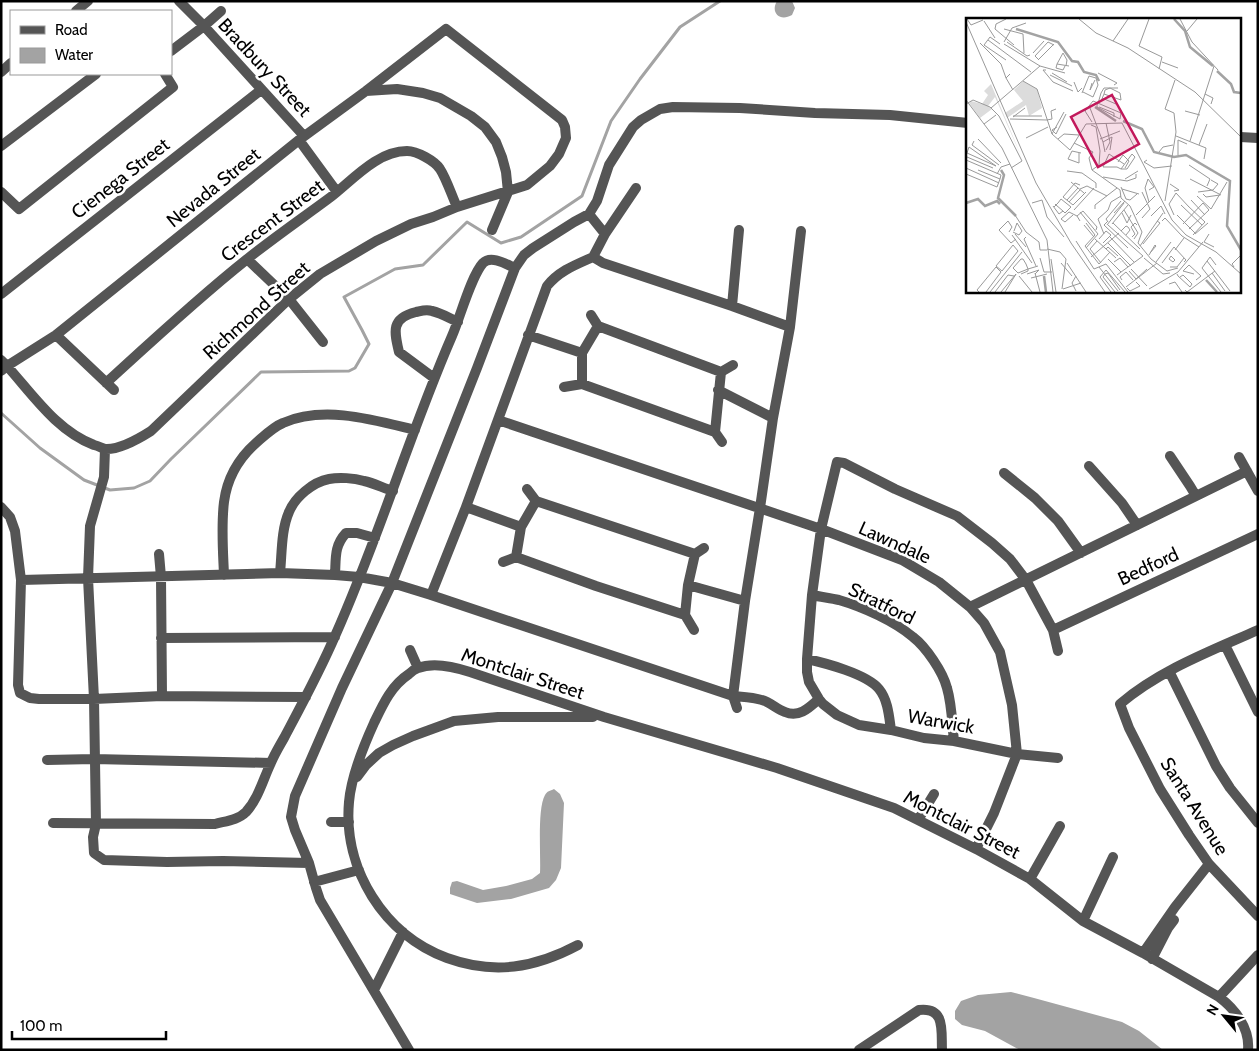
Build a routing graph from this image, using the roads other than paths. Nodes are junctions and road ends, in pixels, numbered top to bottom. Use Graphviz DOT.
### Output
graph roads {
  1 [pos="88,1"];
  2 [pos="179,1"];
  3 [pos="77,10"];
  4 [pos="221,11"];
  5 [pos="204,26"];
  6 [pos="172,50"];
  7 [pos="95,75"];
  8 [pos="166,75"];
  9 [pos="262,90"];
  10 [pos="366,91"];
  11 [pos="562,120"];
  12 [pos="966,123"];
  13 [pos="1242,137"];
  14 [pos="301,138"];
  15 [pos="1258,138"];
  16 [pos="1,146"];
  17 [pos="636,188"];
  18 [pos="1,192"];
  19 [pos="337,192"];
  20 [pos="508,192"];
  21 [pos="457,207"];
  22 [pos="589,214"];
  23 [pos="492,230"];
  24 [pos="739,230"];
  25 [pos="801,231"];
  26 [pos="605,234"];
  27 [pos="593,257"];
  28 [pos="247,259"];
  29 [pos="515,268"];
  30 [pos="1,279"];
  31 [pos="5,291"];
  32 [pos="289,299"];
  33 [pos="732,306"];
  34 [pos="591,315"];
  35 [pos="458,322"];
  36 [pos="598,326"];
  37 [pos="790,328"];
  38 [pos="56,335"];
  39 [pos="528,336"];
  40 [pos="324,342"];
  41 [pos="582,353"];
  42 [pos="733,365"];
  43 [pos="3,366"];
  44 [pos="721,372"];
  45 [pos="434,378"];
  46 [pos="106,383"];
  47 [pos="582,384"];
  48 [pos="564,387"];
  49 [pos="114,390"];
  50 [pos="718,390"];
  51 [pos="774,418"];
  52 [pos="498,420"];
  53 [pos="414,430"];
  54 [pos="715,432"];
  55 [pos="722,442"];
  56 [pos="105,449"];
  57 [pos="1170,456"];
  58 [pos="1240,457"];
  59 [pos="1089,466"];
  60 [pos="1247,471"];
  61 [pos="1004,472"];
  62 [pos="527,489"];
  63 [pos="393,491"];
  64 [pos="1258,491"];
  65 [pos="1196,496"];
  66 [pos="536,502"];
  67 [pos="1,507"];
  68 [pos="466,507"];
  69 [pos="760,508"];
  70 [pos="1137,525"];
  71 [pos="521,526"];
  72 [pos="821,529"];
  73 [pos="1258,534"];
  74 [pos="374,538"];
  75 [pos="1081,553"];
  76 [pos="159,554"];
  77 [pos="516,556"];
  78 [pos="503,562"];
  79 [pos="280,573"];
  80 [pos="224,575"];
  81 [pos="335,575"];
  82 [pos="161,577"];
  83 [pos="360,577"];
  84 [pos="88,578"];
  85 [pos="21,580"];
  86 [pos="1026,580"];
  87 [pos="392,583"];
  88 [pos="688,585"];
  89 [pos="431,595"];
  90 [pos="812,595"];
  91 [pos="745,601"];
  92 [pos="970,607"];
  93 [pos="685,615"];
  94 [pos="694,630"];
  95 [pos="1053,630"];
  96 [pos="1258,630"];
  97 [pos="335,637"];
  98 [pos="162,638"];
  99 [pos="1225,645"];
  100 [pos="410,650"];
  101 [pos="1058,651"];
  102 [pos="807,659"];
  103 [pos="418,668"];
  104 [pos="1169,671"];
  105 [pos="162,696"];
  106 [pos="733,696"];
  107 [pos="306,697"];
  108 [pos="94,699"];
  109 [pos="821,702"];
  110 [pos="737,708"];
  111 [pos="1258,712"];
  112 [pos="604,717"];
  113 [pos="891,730"];
  114 [pos="954,741"];
  115 [pos="1017,754"];
  116 [pos="1058,758"];
  117 [pos="94,759"];
  118 [pos="47,760"];
  119 [pos="271,763"];
  120 [pos="352,784"];
  121 [pos="934,794"];
  122 [pos="918,820"];
  123 [pos="331,822"];
  124 [pos="349,822"];
  125 [pos="53,823"];
  126 [pos="1258,823"];
  127 [pos="96,824"];
  128 [pos="1060,826"];
  129 [pos="976,848"];
  130 [pos="1113,857"];
  131 [pos="309,863"];
  132 [pos="1211,867"];
  133 [pos="359,870"];
  134 [pos="1030,879"];
  135 [pos="314,882"];
  136 [pos="1258,916"];
  137 [pos="1083,921"];
  138 [pos="403,932"];
  139 [pos="578,945"];
  140 [pos="1143,953"];
  141 [pos="1258,955"];
  142 [pos="1152,959"];
  143 [pos="374,990"];
  144 [pos="1218,996"];
  145 [pos="409,1050"];
  146 [pos="859,1050"];
  147 [pos="942,1050"];
  148 [pos="1248,1050"];
  1 -- 3 [label="street"];
  2 -- 5 [label="street, Bradbury Street"];
  4 -- 5 [label="street"];
  5 -- 6 [label="street"];
  5 -- 9 [label="street, Bradbury Street"];
  7 -- 16 [label="street"];
  8 -- 18 [label="street"];
  9 -- 14 [label="street, Bradbury Street"];
  9 -- 31 [label="street, Cienega Street"];
  10 -- 11 [label="street, Nevada Street"];
  10 -- 14 [label="street, Nevada Street"];
  10 -- 20 [label="street"];
  11 -- 20 [label="street, Richmond Street"];
  12 -- 22 [label="street"];
  13 -- 15 [label="street"];
  14 -- 19 [label="street, Bradbury Street"];
  14 -- 38 [label="street, Nevada Street"];
  17 -- 26 [label="street"];
  19 -- 21 [label="street, Crescent Street"];
  19 -- 28 [label="street, Crescent Street"];
  20 -- 21 [label="street, Richmond Street"];
  20 -- 23 [label="street"];
  21 -- 32 [label="street, Richmond Street"];
  22 -- 26 [label="street"];
  22 -- 29 [label="street"];
  24 -- 33 [label="street"];
  25 -- 37 [label="street"];
  26 -- 27 [label="street"];
  27 -- 33 [label="street"];
  27 -- 39 [label="street"];
  28 -- 32 [label="street"];
  28 -- 46 [label="street, Crescent Street"];
  29 -- 35 [label="street"];
  29 -- 87 [label="street"];
  30 -- 31 [label="street"];
  32 -- 40 [label="street"];
  32 -- 56 [label="street, Richmond Street"];
  33 -- 37 [label="street"];
  34 -- 36 [label="street"];
  35 -- 45 [label="street"];
  35 -- 45 [label="street"];
  36 -- 41 [label="street"];
  36 -- 44 [label="street"];
  37 -- 51 [label="street"];
  38 -- 43 [label="street, Nevada Street"];
  38 -- 46 [label="street"];
  39 -- 41 [label="street"];
  39 -- 52 [label="street"];
  41 -- 47 [label="street"];
  42 -- 44 [label="street"];
  43 -- 56 [label="street"];
  44 -- 50 [label="street"];
  45 -- 53 [label="street"];
  46 -- 49 [label="street"];
  47 -- 48 [label="street"];
  47 -- 54 [label="street"];
  50 -- 51 [label="street"];
  50 -- 54 [label="street"];
  51 -- 69 [label="street"];
  52 -- 68 [label="street"];
  52 -- 69 [label="street, Lawndale"];
  53 -- 63 [label="street"];
  53 -- 80 [label="street"];
  54 -- 55 [label="street"];
  56 -- 84 [label="street"];
  57 -- 65 [label="street"];
  58 -- 60 [label="street"];
  59 -- 70 [label="street"];
  60 -- 64 [label="street"];
  60 -- 65 [label="street"];
  61 -- 75 [label="street"];
  62 -- 66 [label="street"];
  63 -- 74 [label="street"];
  63 -- 79 [label="street"];
  65 -- 70 [label="street"];
  66 -- 71 [label="street"];
  66 -- 88 [label="street"];
  67 -- 85 [label="street"];
  68 -- 71 [label="street"];
  68 -- 89 [label="street"];
  69 -- 72 [label="street, Lawndale"];
  69 -- 91 [label="street"];
  70 -- 75 [label="street"];
  71 -- 77 [label="street"];
  72 -- 86 [label="street"];
  72 -- 90 [label="street"];
  72 -- 92 [label="street, Lawndale"];
  73 -- 95 [label="street, Bedford"];
  74 -- 81 [label="street"];
  74 -- 83 [label="street"];
  75 -- 86 [label="street"];
  76 -- 82 [label="street"];
  77 -- 78 [label="street"];
  77 -- 93 [label="street"];
  79 -- 80 [label="street"];
  79 -- 81 [label="street"];
  80 -- 82 [label="street"];
  81 -- 83 [label="street"];
  82 -- 84 [label="street"];
  82 -- 98 [label="street"];
  83 -- 87 [label="street"];
  83 -- 97 [label="street"];
  84 -- 85 [label="street"];
  84 -- 108 [label="street"];
  85 -- 108 [label="street"];
  86 -- 92 [label="street"];
  86 -- 95 [label="street"];
  87 -- 89 [label="street"];
  87 -- 131 [label="street"];
  88 -- 91 [label="street"];
  88 -- 93 [label="street"];
  89 -- 106 [label="street"];
  90 -- 102 [label="street"];
  90 -- 114 [label="street, Stratford"];
  91 -- 106 [label="street"];
  92 -- 115 [label="street, Lawndale"];
  93 -- 94 [label="street"];
  95 -- 101 [label="street"];
  96 -- 99 [label="street"];
  97 -- 98 [label="street"];
  97 -- 107 [label="street"];
  98 -- 105 [label="street"];
  99 -- 104 [label="street"];
  99 -- 111 [label="street"];
  100 -- 103 [label="street"];
  102 -- 109 [label="street"];
  102 -- 113 [label="street"];
  103 -- 112 [label="street, Montclair Street"];
  103 -- 120 [label="street"];
  104 -- 126 [label="street"];
  104 -- 132 [label="street, Santa Avenue"];
  105 -- 107 [label="street"];
  105 -- 108 [label="street"];
  106 -- 109 [label="street"];
  106 -- 110 [label="street"];
  107 -- 119 [label="street"];
  108 -- 117 [label="street"];
  109 -- 113 [label="street, Warwick"];
  112 -- 120 [label="street, Montclair Street"];
  112 -- 122 [label="street, Montclair Street"];
  113 -- 114 [label="street, Warwick"];
  114 -- 115 [label="street, Warwick"];
  115 -- 116 [label="street, Warwick"];
  115 -- 129 [label="street"];
  117 -- 118 [label="street"];
  117 -- 119 [label="street"];
  117 -- 127 [label="street"];
  119 -- 127 [label="street"];
  120 -- 124 [label="street"];
  121 -- 122 [label="street"];
  122 -- 129 [label="street, Montclair Street"];
  123 -- 124 [label="street"];
  124 -- 133 [label="street"];
  125 -- 127 [label="street"];
  127 -- 131 [label="street"];
  128 -- 134 [label="street"];
  129 -- 134 [label="street, Montclair Street"];
  130 -- 137 [label="street"];
  131 -- 135 [label="street"];
  132 -- 136 [label="street, Santa Avenue"];
  132 -- 140 [label="street"];
  132 -- 142 [label="street"];
  133 -- 135 [label="street"];
  133 -- 138 [label="street"];
  134 -- 137 [label="street, Montclair Street"];
  135 -- 143 [label="street"];
  137 -- 140 [label="street, Montclair Street"];
  138 -- 139 [label="street"];
  138 -- 143 [label="street"];
  140 -- 142 [label="street, Montclair Street"];
  141 -- 144 [label="street"];
  142 -- 144 [label="street, Montclair Street"];
  143 -- 145 [label="street"];
  144 -- 148 [label="street, Montclair Street"];
  146 -- 147 [label="street"];
}
